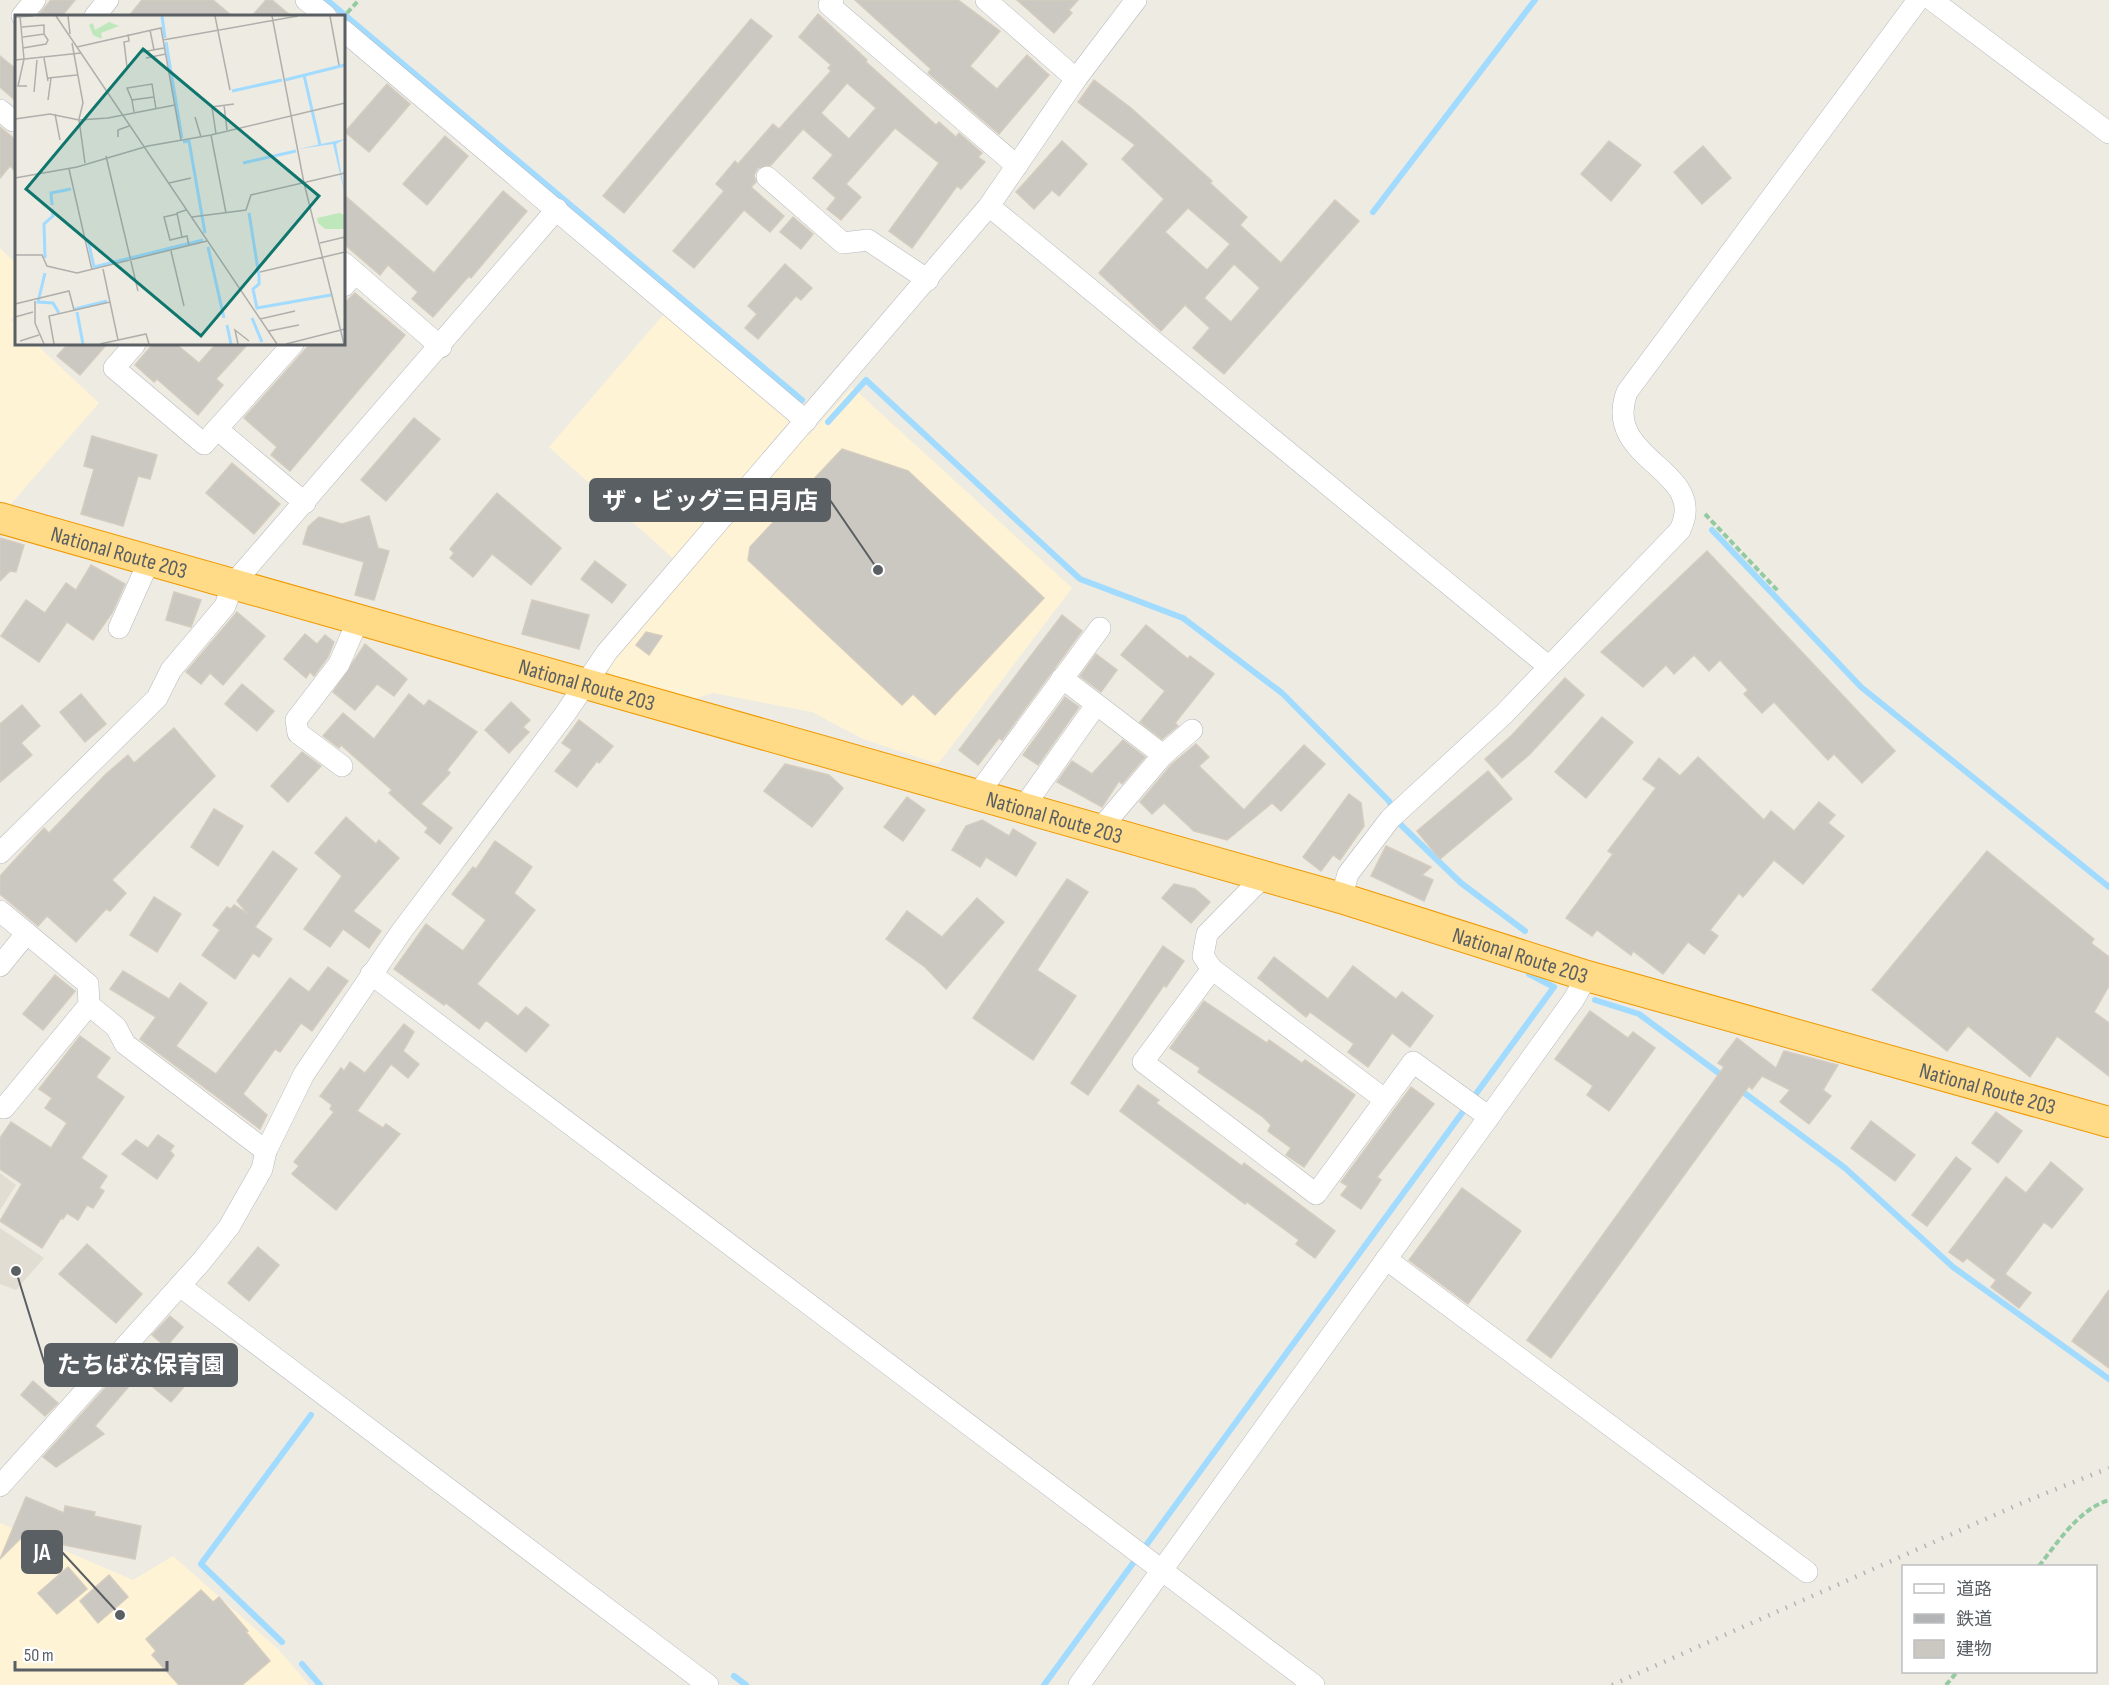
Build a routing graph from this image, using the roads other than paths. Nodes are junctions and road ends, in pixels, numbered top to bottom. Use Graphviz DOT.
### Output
graph roads {
  1 [pos="35,0"];
  2 [pos="108,0"];
  3 [pos="833,0"];
  4 [pos="986,0"];
  5 [pos="1136,0"];
  6 [pos="1918,0"];
  7 [pos="1932,0"];
  8 [pos="307,1"];
  9 [pos="23,15"];
  10 [pos="96,15"];
  11 [pos="325,15"];
  12 [pos="346,21"];
  13 [pos="1076,79"];
  14 [pos="2109,133"];
  15 [pos="1017,166"];
  16 [pos="767,177"];
  17 [pos="989,206"];
  18 [pos="557,209"];
  19 [pos="348,274"];
  20 [pos="928,280"];
  21 [pos="134,345"];
  22 [pos="292,345"];
  23 [pos="441,347"];
  24 [pos="806,421"];
  25 [pos="217,429"];
  26 [pos="305,503"];
  27 [pos="0,518"];
  28 [pos="149,561"];
  29 [pos="233,584"];
  30 [pos="358,620"];
  31 [pos="119,628"];
  32 [pos="1100,628"];
  33 [pos="1548,666"];
  34 [pos="1062,678"];
  35 [pos="585,684"];
  36 [pos="1096,705"];
  37 [pos="1192,730"];
  38 [pos="1163,755"];
  39 [pos="342,766"];
  40 [pos="977,795"];
  41 [pos="1023,808"];
  42 [pos="1100,829"];
  43 [pos="0,853"];
  44 [pos="1264,876"];
  45 [pos="1341,898"];
  46 [pos="0,910"];
  47 [pos="26,934"];
  48 [pos="0,966"];
  49 [pos="1212,969"];
  50 [pos="371,974"];
  51 [pos="1587,976"];
  52 [pos="88,1005"];
  53 [pos="1384,1099"];
  54 [pos="4,1108"];
  55 [pos="1489,1117"];
  56 [pos="2109,1122"];
  57 [pos="266,1151"];
  58 [pos="1386,1259"];
  59 [pos="180,1286"];
  60 [pos="0,1486"];
  61 [pos="1162,1570"];
  62 [pos="1807,1572"];
  63 [pos="708,1685"];
  64 [pos="1079,1685"];
  65 [pos="1314,1685"];
  1 -- 9 [label="street"];
  2 -- 10 [label="street"];
  3 -- 15 [label="street"];
  4 -- 13 [label="street"];
  5 -- 13 [label="street"];
  6 -- 33 [label="street"];
  7 -- 14 [label="street"];
  8 -- 11 [label="street"];
  12 -- 18 [label="street"];
  13 -- 15 [label="street"];
  15 -- 17 [label="street"];
  16 -- 20 [label="street"];
  17 -- 20 [label="street"];
  17 -- 33 [label="street"];
  18 -- 23 [label="street"];
  18 -- 24 [label="street"];
  19 -- 23 [label="street"];
  20 -- 24 [label="street"];
  21 -- 25 [label="street"];
  22 -- 25 [label="street"];
  23 -- 26 [label="street"];
  24 -- 35 [label="street"];
  25 -- 26 [label="street"];
  26 -- 29 [label="street"];
  27 -- 28 [label="highway, National Route 203"];
  28 -- 29 [label="highway, National Route 203"];
  28 -- 31 [label="street"];
  29 -- 30 [label="highway, National Route 203"];
  29 -- 43 [label="street"];
  30 -- 35 [label="highway, National Route 203"];
  30 -- 39 [label="street"];
  32 -- 34 [label="street"];
  33 -- 45 [label="street"];
  34 -- 36 [label="street"];
  34 -- 40 [label="street"];
  35 -- 40 [label="highway, National Route 203"];
  35 -- 50 [label="street"];
  36 -- 38 [label="street"];
  36 -- 41 [label="street"];
  37 -- 38 [label="street"];
  38 -- 42 [label="street"];
  40 -- 41 [label="highway, National Route 203"];
  41 -- 42 [label="highway, National Route 203"];
  42 -- 44 [label="highway, National Route 203"];
  44 -- 45 [label="highway, National Route 203"];
  44 -- 49 [label="street"];
  45 -- 51 [label="highway, National Route 203"];
  46 -- 47 [label="street"];
  47 -- 48 [label="street"];
  47 -- 52 [label="street"];
  49 -- 53 [label="street"];
  49 -- 53 [label="street"];
  50 -- 57 [label="street"];
  50 -- 61 [label="street"];
  51 -- 55 [label="street"];
  51 -- 56 [label="highway, National Route 203"];
  52 -- 54 [label="street"];
  52 -- 57 [label="street"];
  53 -- 55 [label="street"];
  55 -- 58 [label="street"];
  57 -- 59 [label="street"];
  58 -- 61 [label="street"];
  58 -- 62 [label="street"];
  59 -- 60 [label="street"];
  59 -- 63 [label="street"];
  61 -- 64 [label="street"];
  61 -- 65 [label="street"];
}
